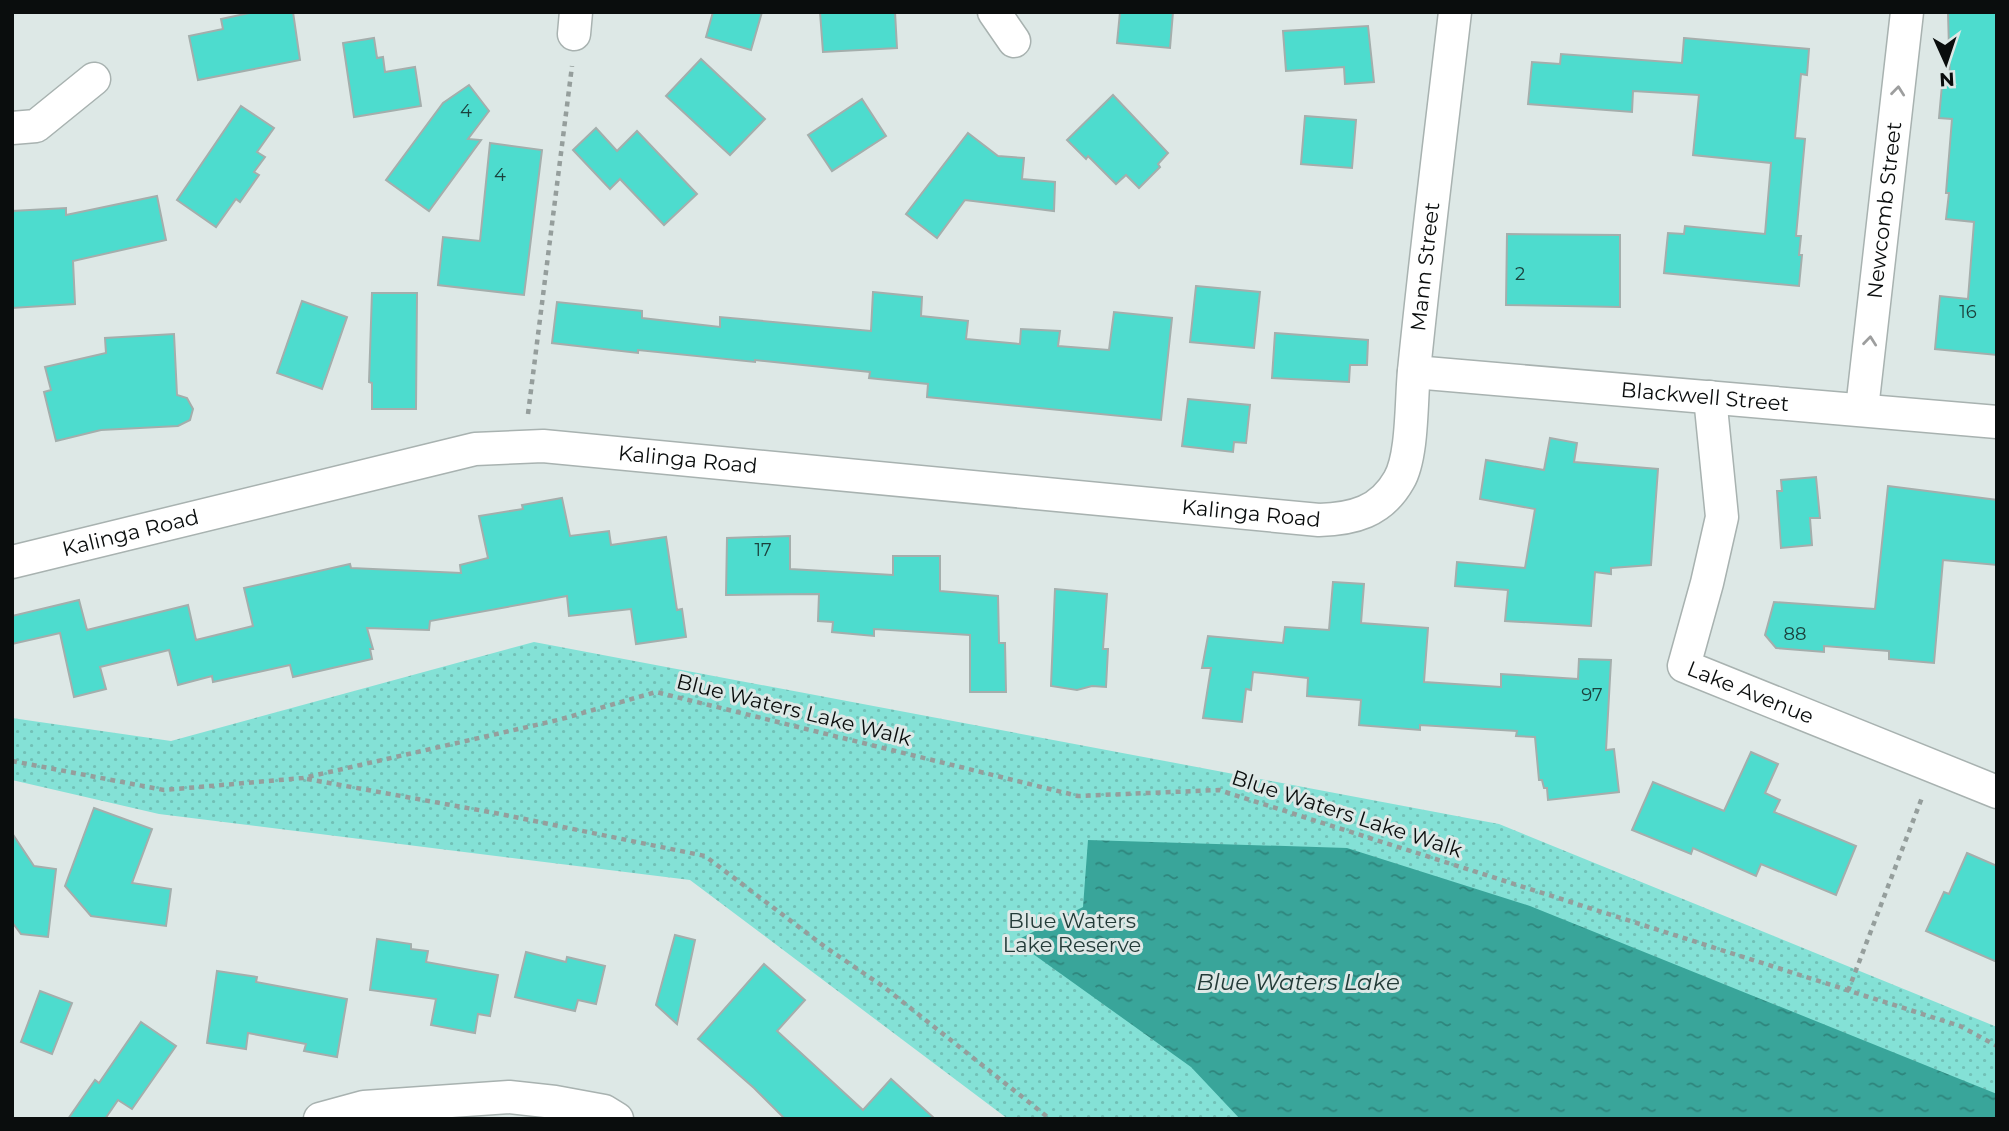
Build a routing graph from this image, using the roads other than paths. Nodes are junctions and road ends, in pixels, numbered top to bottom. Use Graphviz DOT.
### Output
graph roads {
  1 [pos="994,12"];
  2 [pos="1455,12"];
  3 [pos="1906,12"];
  4 [pos="1014,41"];
  5 [pos="94,79"];
  6 [pos="12,128"];
  7 [pos="1414,372"];
  8 [pos="1710,397"];
  9 [pos="1862,409"];
  10 [pos="1997,422"];
  11 [pos="1371,509"];
  12 [pos="12,562"];
  13 [pos="1997,792"];
  14 [pos="320,1119"];
  15 [pos="617,1119"];
  1 -- 4 [label="street"];
  2 -- 7 [label="street, Mann Street"];
  9 -- 3 [label="street, Newcomb Street, one-way"];
  5 -- 6 [label="street"];
  7 -- 8 [label="street, Blackwell Street"];
  7 -- 11 [label="street, Mann Street"];
  8 -- 9 [label="street, Blackwell Street"];
  8 -- 13 [label="street, Lake Avenue"];
  9 -- 10 [label="street, Blackwell Street"];
  11 -- 12 [label="street, Kalinga Road"];
  14 -- 15 [label="street"];
}
